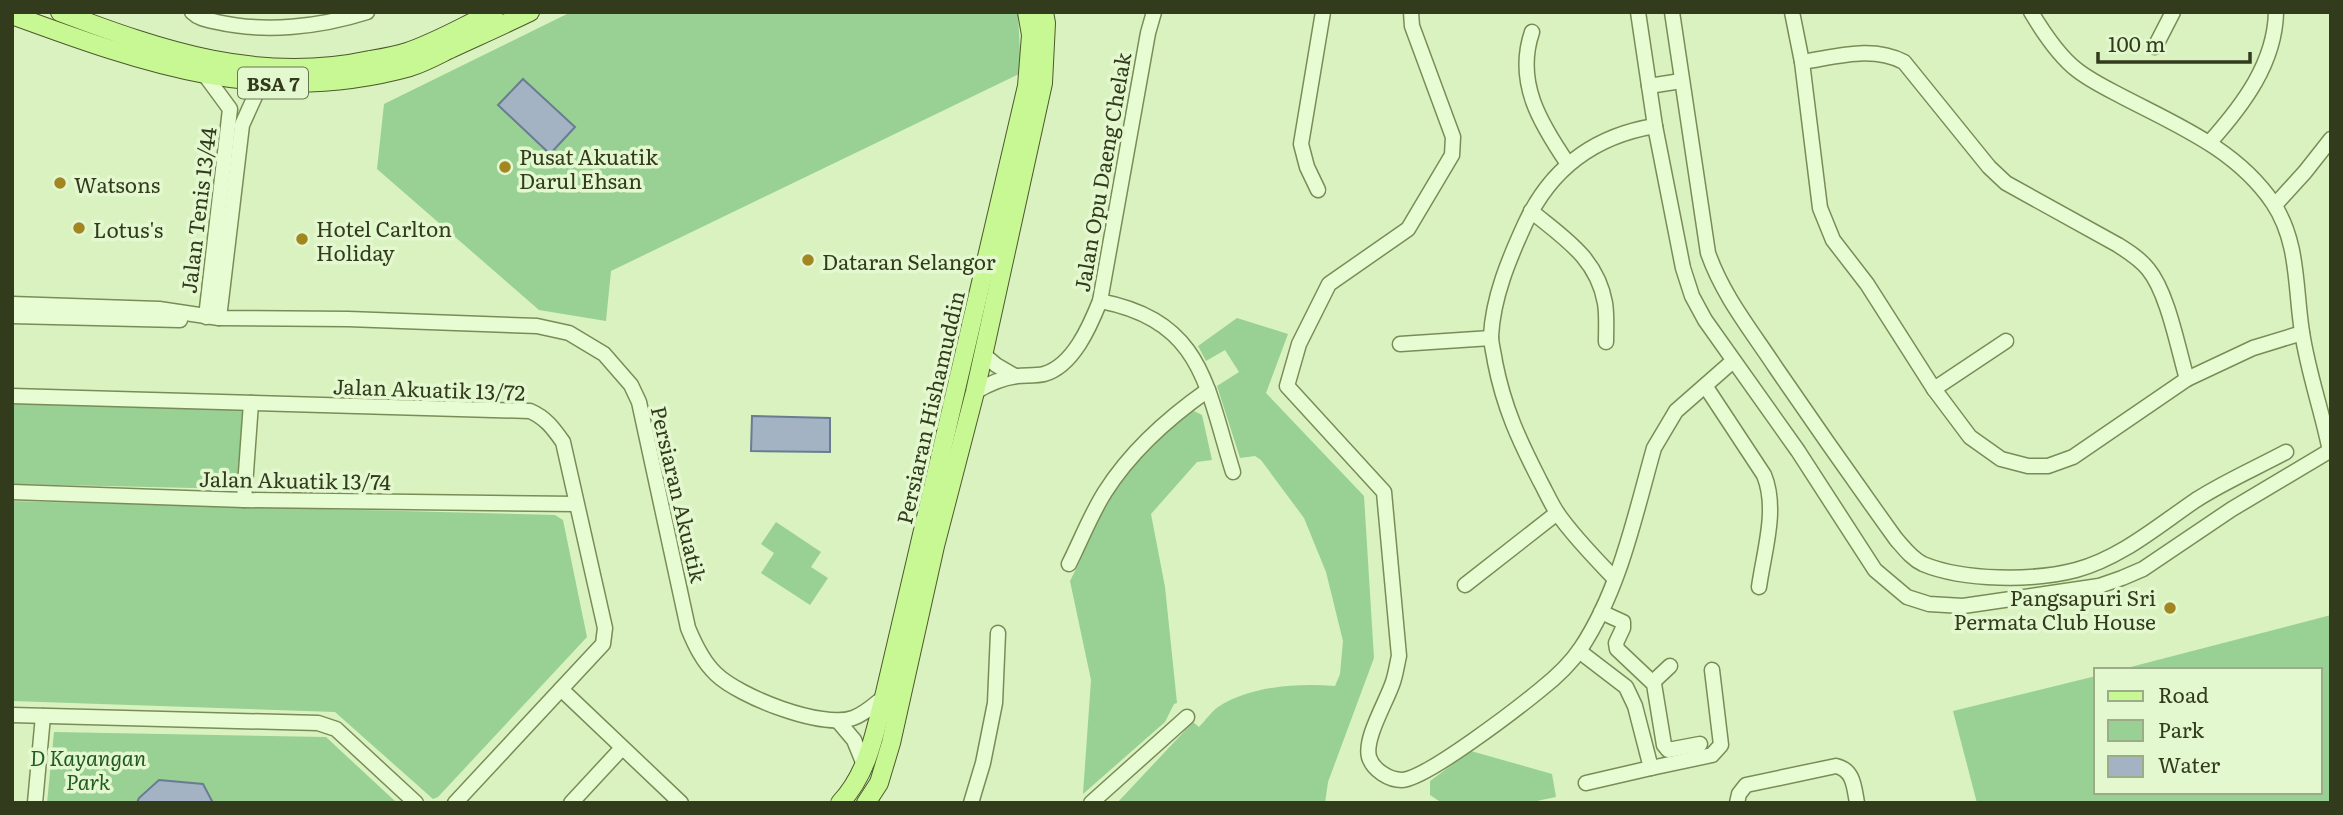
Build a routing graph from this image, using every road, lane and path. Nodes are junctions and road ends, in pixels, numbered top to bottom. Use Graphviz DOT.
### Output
graph roads {
  1 [pos="60,12"];
  2 [pos="192,12"];
  3 [pos="367,12"];
  4 [pos="494,12"];
  5 [pos="530,12"];
  6 [pos="1027,12"];
  7 [pos="1044,12"];
  8 [pos="1154,12"];
  9 [pos="1323,12"];
  10 [pos="1412,12"];
  11 [pos="1639,12"];
  12 [pos="1672,12"];
  13 [pos="1792,12"];
  14 [pos="2031,12"];
  15 [pos="2173,12"];
  16 [pos="2276,12"];
  17 [pos="12,15"];
  18 [pos="1532,32"];
  19 [pos="2155,47"];
  20 [pos="1802,62"];
  21 [pos="205,75"];
  22 [pos="1681,81"];
  23 [pos="269,83"];
  24 [pos="1649,86"];
  25 [pos="1655,126"];
  26 [pos="2331,139"];
  27 [pos="2210,142"];
  28 [pos="1567,164"];
  29 [pos="1318,190"];
  30 [pos="2275,205"];
  31 [pos="1531,211"];
  32 [pos="215,288"];
  33 [pos="1100,301"];
  34 [pos="12,304"];
  35 [pos="184,312"];
  36 [pos="12,316"];
  37 [pos="208,317"];
  38 [pos="247,318"];
  39 [pos="2302,333"];
  40 [pos="1491,338"];
  41 [pos="2006,341"];
  42 [pos="1606,342"];
  43 [pos="1400,344"];
  44 [pos="983,354"];
  45 [pos="1733,361"];
  46 [pos="1016,376"];
  47 [pos="2188,379"];
  48 [pos="1706,387"];
  49 [pos="1934,389"];
  50 [pos="1208,390"];
  51 [pos="975,392"];
  52 [pos="12,396"];
  53 [pos="251,403"];
  54 [pos="1820,434"];
  55 [pos="1798,451"];
  56 [pos="2330,451"];
  57 [pos="2286,452"];
  58 [pos="1233,472"];
  59 [pos="12,492"];
  60 [pos="244,500"];
  61 [pos="576,504"];
  62 [pos="1557,513"];
  63 [pos="2114,554"];
  64 [pos="1069,564"];
  65 [pos="1614,578"];
  66 [pos="2122,578"];
  67 [pos="1465,585"];
  68 [pos="1759,587"];
  69 [pos="1601,612"];
  70 [pos="998,633"];
  71 [pos="1579,651"];
  72 [pos="1670,666"];
  73 [pos="1712,670"];
  74 [pos="1653,682"];
  75 [pos="561,689"];
  76 [pos="884,697"];
  77 [pos="12,715"];
  78 [pos="43,716"];
  79 [pos="1187,717"];
  80 [pos="838,721"];
  81 [pos="1700,744"];
  82 [pos="622,748"];
  83 [pos="865,767"];
  84 [pos="1651,768"];
  85 [pos="1587,783"];
  86 [pos="1738,798"];
  87 [pos="35,803"];
  88 [pos="416,803"];
  89 [pos="455,803"];
  90 [pos="571,803"];
  91 [pos="681,803"];
  92 [pos="840,803"];
  93 [pos="866,803"];
  94 [pos="971,803"];
  95 [pos="1091,803"];
  96 [pos="1857,803"];
  1 -- 4 [label="main road, BSA 7"];
  2 -- 3 [label="street"];
  5 -- 23 [label="main road, BSA 7"];
  6 -- 76 [label="main road, Persiaran Hishamuddin"];
  7 -- 44 [label="main road, Persiaran Hishamuddin"];
  8 -- 33 [label="street, Jalan Opu Daeng Chelak"];
  9 -- 29 [label="street"];
  10 -- 71 [label="street"];
  11 -- 24 [label="street"];
  12 -- 22 [label="street"];
  13 -- 20 [label="street"];
  14 -- 27 [label="street"];
  15 -- 19 [label="street"];
  16 -- 27 [label="street"];
  17 -- 21 [label="main road, BSA 7"];
  18 -- 28 [label="street"];
  20 -- 47 [label="street"];
  20 -- 49 [label="street"];
  21 -- 23 [label="main road, BSA 7"];
  21 -- 32 [label="street, Jalan Tenis 13/44"];
  22 -- 24 [label="street"];
  22 -- 54 [label="street"];
  23 -- 32 [label="street, Jalan Tenis 13/44"];
  24 -- 25 [label="street"];
  25 -- 28 [label="street"];
  25 -- 45 [label="street"];
  26 -- 30 [label="street"];
  27 -- 30 [label="street"];
  28 -- 31 [label="street"];
  30 -- 39 [label="street"];
  31 -- 40 [label="street"];
  31 -- 42 [label="street"];
  32 -- 35 [label="street"];
  32 -- 37 [label="street, Jalan Tenis 13/44"];
  32 -- 38 [label="street"];
  33 -- 46 [label="street, Jalan Opu Daeng Chelak"];
  33 -- 50 [label="street"];
  34 -- 35 [label="street, Persiaran Akuatik"];
  35 -- 37 [label="street, Persiaran Akuatik"];
  36 -- 37 [label="street, Persiaran Akuatik"];
  37 -- 38 [label="street, Persiaran Akuatik"];
  38 -- 80 [label="street, Persiaran Akuatik"];
  39 -- 47 [label="street"];
  39 -- 56 [label="street"];
  40 -- 43 [label="street"];
  40 -- 62 [label="street"];
  41 -- 49 [label="street"];
  44 -- 46 [label="street"];
  44 -- 51 [label="main road, Persiaran Hishamuddin"];
  45 -- 48 [label="street"];
  45 -- 55 [label="street"];
  46 -- 51 [label="street, Jalan Opu Daeng Chelak"];
  47 -- 49 [label="street"];
  48 -- 65 [label="street"];
  48 -- 68 [label="street"];
  50 -- 58 [label="street"];
  50 -- 64 [label="street"];
  51 -- 93 [label="main road, Persiaran Hishamuddin"];
  52 -- 53 [label="street, Jalan Akuatik 13/72"];
  53 -- 60 [label="street"];
  53 -- 61 [label="street, Jalan Akuatik 13/72"];
  54 -- 55 [label="street"];
  54 -- 63 [label="street"];
  55 -- 66 [label="street"];
  56 -- 66 [label="street"];
  57 -- 63 [label="street"];
  59 -- 60 [label="street, Jalan Akuatik 13/74"];
  60 -- 61 [label="street, Jalan Akuatik 13/74"];
  61 -- 75 [label="street, Jalan Akuatik 13/72"];
  62 -- 65 [label="street"];
  62 -- 67 [label="street"];
  63 -- 66 [label="street"];
  65 -- 69 [label="street"];
  69 -- 71 [label="street"];
  69 -- 74 [label="street"];
  70 -- 94 [label="street"];
  71 -- 84 [label="street"];
  72 -- 74 [label="street"];
  73 -- 84 [label="street"];
  74 -- 81 [label="street"];
  75 -- 82 [label="street"];
  75 -- 89 [label="street"];
  76 -- 80 [label="street"];
  76 -- 83 [label="main road, Persiaran Hishamuddin"];
  77 -- 78 [label="street"];
  78 -- 87 [label="street"];
  78 -- 88 [label="street"];
  79 -- 95 [label="street"];
  80 -- 83 [label="street"];
  82 -- 90 [label="street"];
  82 -- 91 [label="street"];
  83 -- 92 [label="main road, Persiaran Hishamuddin"];
  84 -- 85 [label="street"];
  86 -- 96 [label="street"];
}
